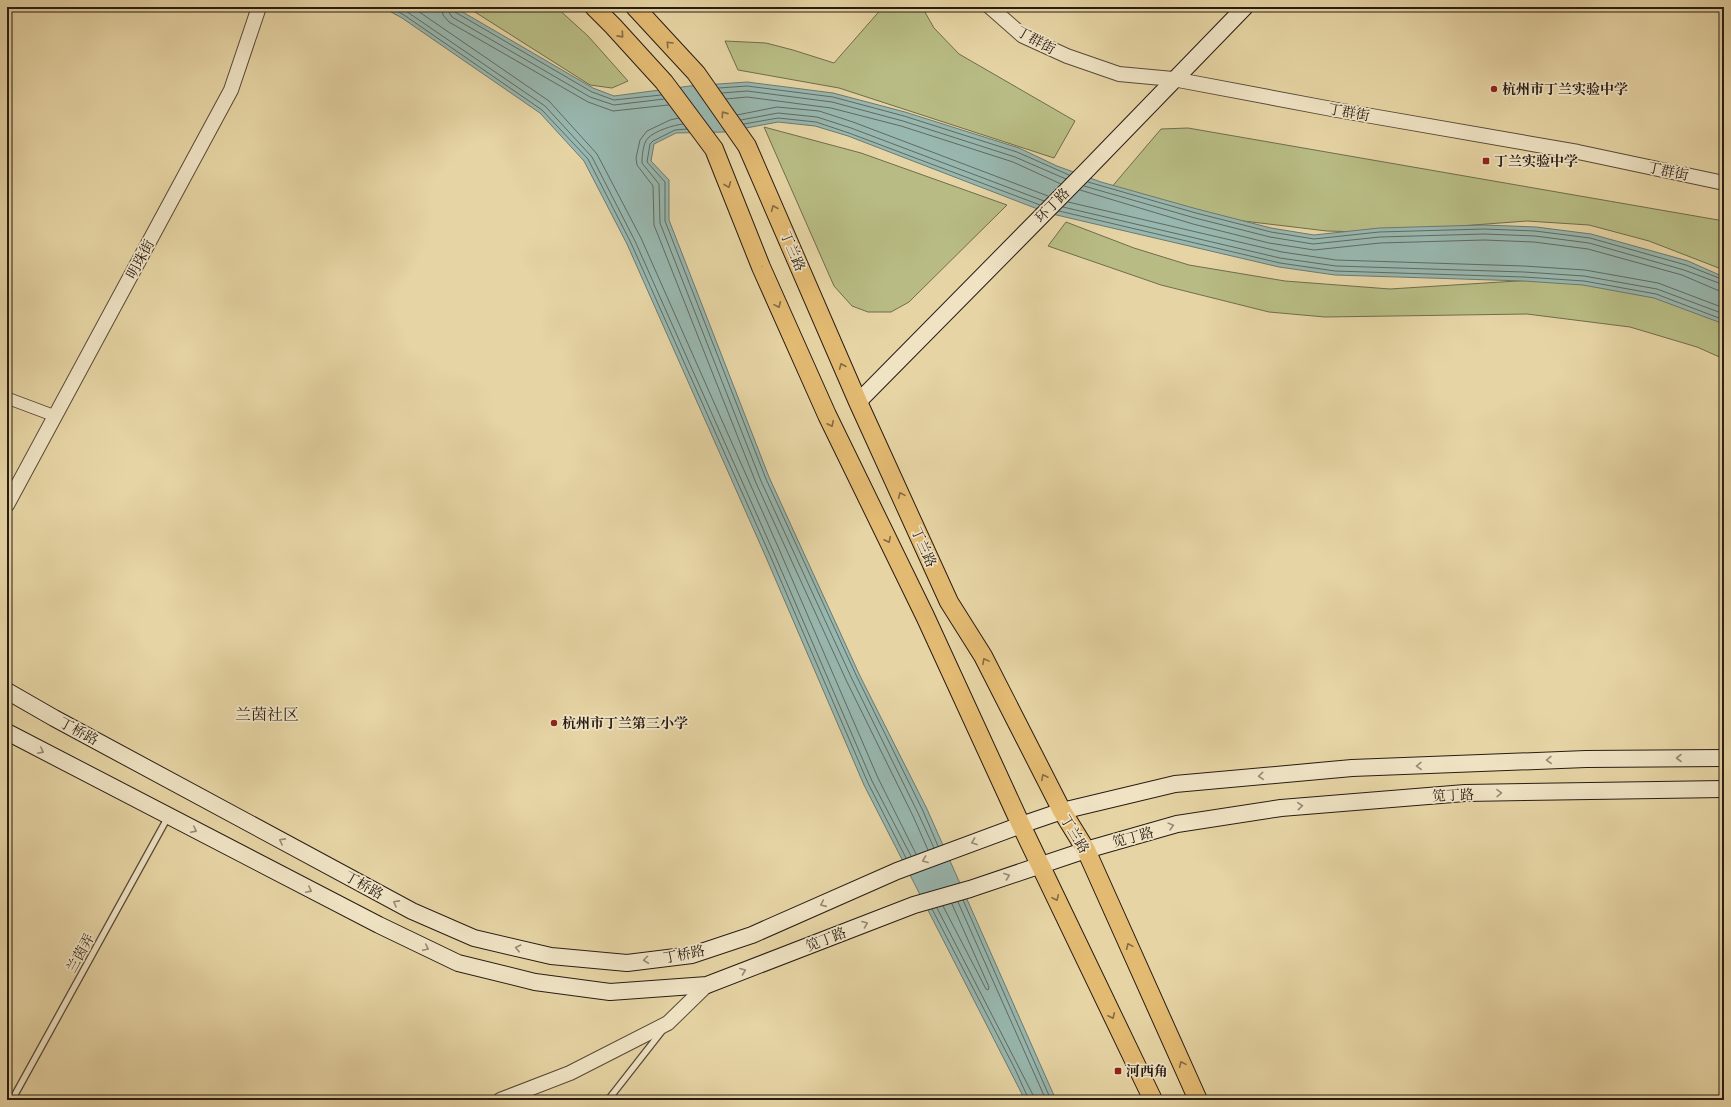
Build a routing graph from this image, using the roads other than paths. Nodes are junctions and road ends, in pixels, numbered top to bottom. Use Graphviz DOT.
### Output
graph roads {
  1 [pos="258,7"];
  2 [pos="594,7"];
  3 [pos="635,7"];
  4 [pos="990,7"];
  5 [pos="1245,7"];
  6 [pos="1173,80"];
  7 [pos="1724,182"];
  8 [pos="7,398"];
  9 [pos="858,402"];
  10 [pos="55,416"];
  11 [pos="7,505"];
  12 [pos="7,691"];
  13 [pos="7,732"];
  14 [pos="1724,758"];
  15 [pos="1724,789"];
  16 [pos="1062,811"];
  17 [pos="168,817"];
  18 [pos="1021,825"];
  19 [pos="1086,850"];
  20 [pos="1040,864"];
  21 [pos="707,985"];
  22 [pos="668,1023"];
  23 [pos="12,1100"];
  24 [pos="500,1100"];
  25 [pos="608,1100"];
  26 [pos="1153,1100"];
  27 [pos="1198,1100"];
  1 -- 10 [label="street, 明珠街"];
  2 -- 18 [label="main road, 丁兰路, one-way"];
  9 -- 3 [label="main road, 丁兰路, one-way"];
  4 -- 6 [label="street, 丁群街"];
  5 -- 6 [label="main road, 环丁路"];
  6 -- 7 [label="street, 丁群街"];
  6 -- 9 [label="main road, 环丁路"];
  8 -- 10 [label="street"];
  16 -- 9 [label="main road, 丁兰路, one-way"];
  10 -- 11 [label="street, 明珠街"];
  18 -- 12 [label="main road, 丁桥路, one-way"];
  13 -- 17 [label="main road, 丁桥路, one-way"];
  14 -- 16 [label="main road, one-way"];
  19 -- 15 [label="main road, 笕丁路, one-way"];
  16 -- 18 [label="main road"];
  16 -- 19 [label="main road, 丁兰路"];
  17 -- 21 [label="main road, 丁桥路, one-way"];
  17 -- 23 [label="lane, 兰茵弄"];
  18 -- 20 [label="main road, 丁兰路"];
  19 -- 20 [label="main road, 笕丁路"];
  27 -- 19 [label="main road, 丁兰路, one-way"];
  21 -- 20 [label="main road, 笕丁路, one-way"];
  20 -- 26 [label="main road, 丁兰路, one-way"];
  21 -- 22 [label="street, 笕丁路"];
  22 -- 24 [label="street, 笕丁路"];
  22 -- 25 [label="lane"];
}
